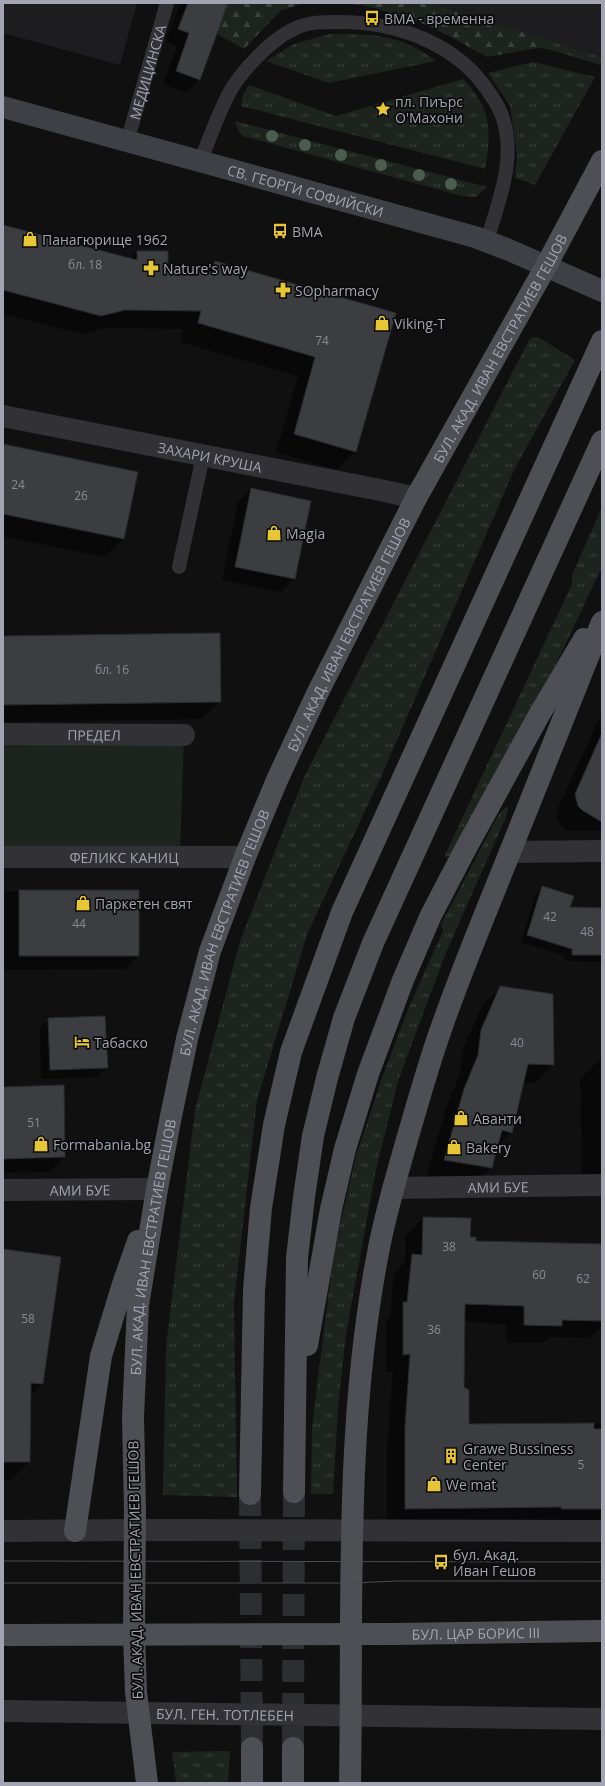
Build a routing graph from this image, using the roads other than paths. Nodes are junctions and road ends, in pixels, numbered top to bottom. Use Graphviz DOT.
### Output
graph roads {
  1 [pos="168,3"];
  2 [pos="3,107"];
  3 [pos="127,142"];
  4 [pos="602,160"];
  5 [pos="200,162"];
  6 [pos="487,242"];
  7 [pos="546,266"];
  8 [pos="597,289"];
  9 [pos="602,341"];
  10 [pos="3,416"];
  11 [pos="602,441"];
  12 [pos="203,456"];
  13 [pos="416,498"];
  14 [pos="179,567"];
  15 [pos="602,608"];
  16 [pos="602,622"];
  17 [pos="3,734"];
  18 [pos="184,735"];
  19 [pos="602,851"];
  20 [pos="510,852"];
  21 [pos="3,857"];
  22 [pos="244,857"];
  23 [pos="602,1185"];
  24 [pos="393,1188"];
  25 [pos="157,1189"];
  26 [pos="3,1190"];
  27 [pos="295,1411"];
  28 [pos="294,1492"];
  29 [pos="250,1494"];
  30 [pos="134,1530"];
  31 [pos="3,1531"];
  32 [pos="75,1531"];
  33 [pos="351,1531"];
  34 [pos="602,1531"];
  35 [pos="602,1631"];
  36 [pos="350,1634"];
  37 [pos="3,1635"];
  38 [pos="134,1635"];
  39 [pos="3,1711"];
  40 [pos="139,1714"];
  41 [pos="351,1716"];
  42 [pos="602,1719"];
  43 [pos="252,1748"];
  44 [pos="293,1748"];
  45 [pos="147,1783"];
  46 [pos="252,1783"];
  47 [pos="293,1783"];
  48 [pos="350,1783"];
  1 -- 3 [label="lane, МЕДИЦИНСКА"];
  2 -- 3 [label="main road, СВ. ГЕОРГИ СОФИЙСКИ"];
  3 -- 5 [label="main road, СВ. ГЕОРГИ СОФИЙСКИ"];
  4 -- 7 [label="main road, БУЛ. АКАД. ИВАН ЕВСТРАТИЕВ ГЕШОВ"];
  5 -- 6 [label="main road, СВ. ГЕОРГИ СОФИЙСКИ"];
  5 -- 6 [label="lane"];
  6 -- 7 [label="main road, СВ. ГЕОРГИ СОФИЙСКИ"];
  7 -- 8 [label="main road, СВ. ГЕОРГИ СОФИЙСКИ"];
  7 -- 13 [label="main road, БУЛ. АКАД. ИВАН ЕВСТРАТИЕВ ГЕШОВ"];
  9 -- 29 [label="main road"];
  10 -- 12 [label="street, ЗАХАРИ КРУША"];
  11 -- 27 [label="main road"];
  12 -- 13 [label="street, ЗАХАРИ КРУША"];
  12 -- 14 [label="lane"];
  13 -- 22 [label="main road, БУЛ. АКАД. ИВАН ЕВСТРАТИЕВ ГЕШОВ"];
  15 -- 27 [label="main road"];
  16 -- 20 [label="main road"];
  17 -- 18 [label="street, ПРЕДЕЛ"];
  19 -- 20 [label="street"];
  20 -- 24 [label="main road"];
  21 -- 22 [label="street, ФЕЛИКС КАНИЦ"];
  22 -- 25 [label="main road, БУЛ. АКАД. ИВАН ЕВСТРАТИЕВ ГЕШОВ"];
  23 -- 24 [label="street, АМИ БУЕ"];
  24 -- 33 [label="main road"];
  25 -- 26 [label="street, АМИ БУЕ"];
  25 -- 30 [label="main road, БУЛ. АКАД. ИВАН ЕВСТРАТИЕВ ГЕШОВ"];
  25 -- 32 [label="main road"];
  27 -- 28 [label="main road"];
  30 -- 32 [label="street"];
  30 -- 33 [label="street"];
  30 -- 38 [label="main road, БУЛ. АКАД. ИВАН ЕВСТРАТИЕВ ГЕШОВ"];
  31 -- 32 [label="street"];
  33 -- 34 [label="street"];
  33 -- 36 [label="main road"];
  35 -- 36 [label="main road, БУЛ. ЦАР БОРИС III"];
  36 -- 38 [label="main road"];
  36 -- 41 [label="main road"];
  37 -- 38 [label="main road"];
  38 -- 40 [label="main road, БУЛ. АКАД. ИВАН ЕВСТРАТИЕВ ГЕШОВ"];
  39 -- 40 [label="street, БУЛ. ГЕН. ТОТЛЕБЕН"];
  40 -- 41 [label="street, БУЛ. ГЕН. ТОТЛЕБЕН"];
  40 -- 45 [label="main road, БУЛ. АКАД. ИВАН ЕВСТРАТИЕВ ГЕШОВ"];
  41 -- 42 [label="street"];
  41 -- 48 [label="main road"];
  43 -- 46 [label="main road"];
  44 -- 47 [label="main road"];
}
